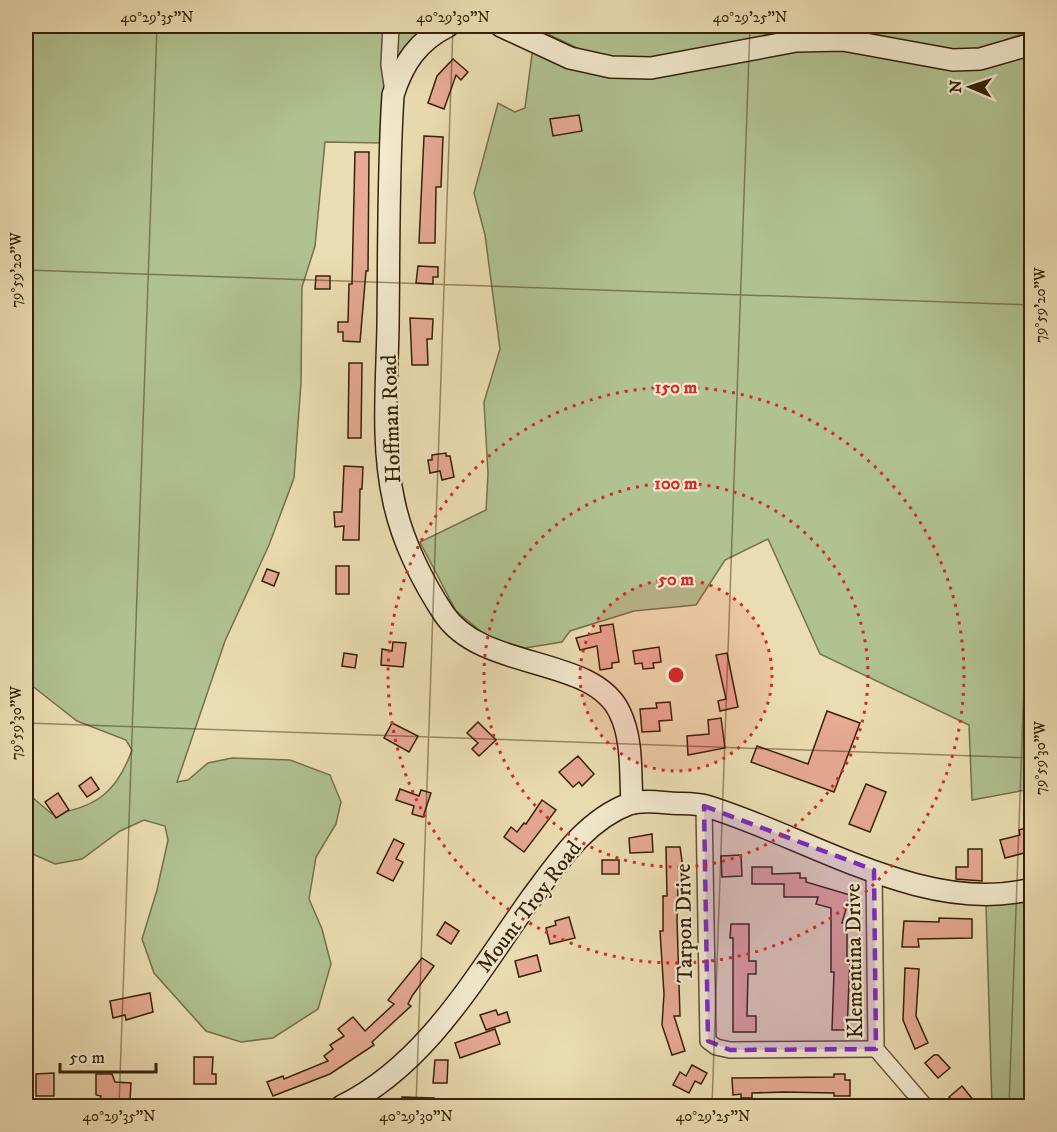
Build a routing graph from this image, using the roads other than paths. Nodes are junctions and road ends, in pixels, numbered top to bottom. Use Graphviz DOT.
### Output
graph roads {
  1 [pos="391,26"];
  2 [pos="448,26"];
  3 [pos="501,26"];
  4 [pos="1032,44"];
  5 [pos="393,95"];
  6 [pos="632,803"];
  7 [pos="704,806"];
  8 [pos="874,870"];
  9 [pos="1032,889"];
  10 [pos="876,1049"];
  11 [pos="342,1107"];
  12 [pos="925,1107"];
  1 -- 5 [label="street, Hoffman Road"];
  2 -- 5 [label="street, Hoffman Road"];
  3 -- 4 [label="street"];
  5 -- 6 [label="street, Hoffman Road"];
  6 -- 7 [label="street, Mount Troy Road"];
  6 -- 11 [label="street, Mount Troy Road"];
  7 -- 8 [label="street, Mount Troy Road"];
  7 -- 10 [label="street, Tarpon Drive"];
  8 -- 9 [label="street, Mount Troy Road"];
  8 -- 10 [label="street, Klementina Drive"];
  10 -- 12 [label="street, Klementina Drive"];
}
